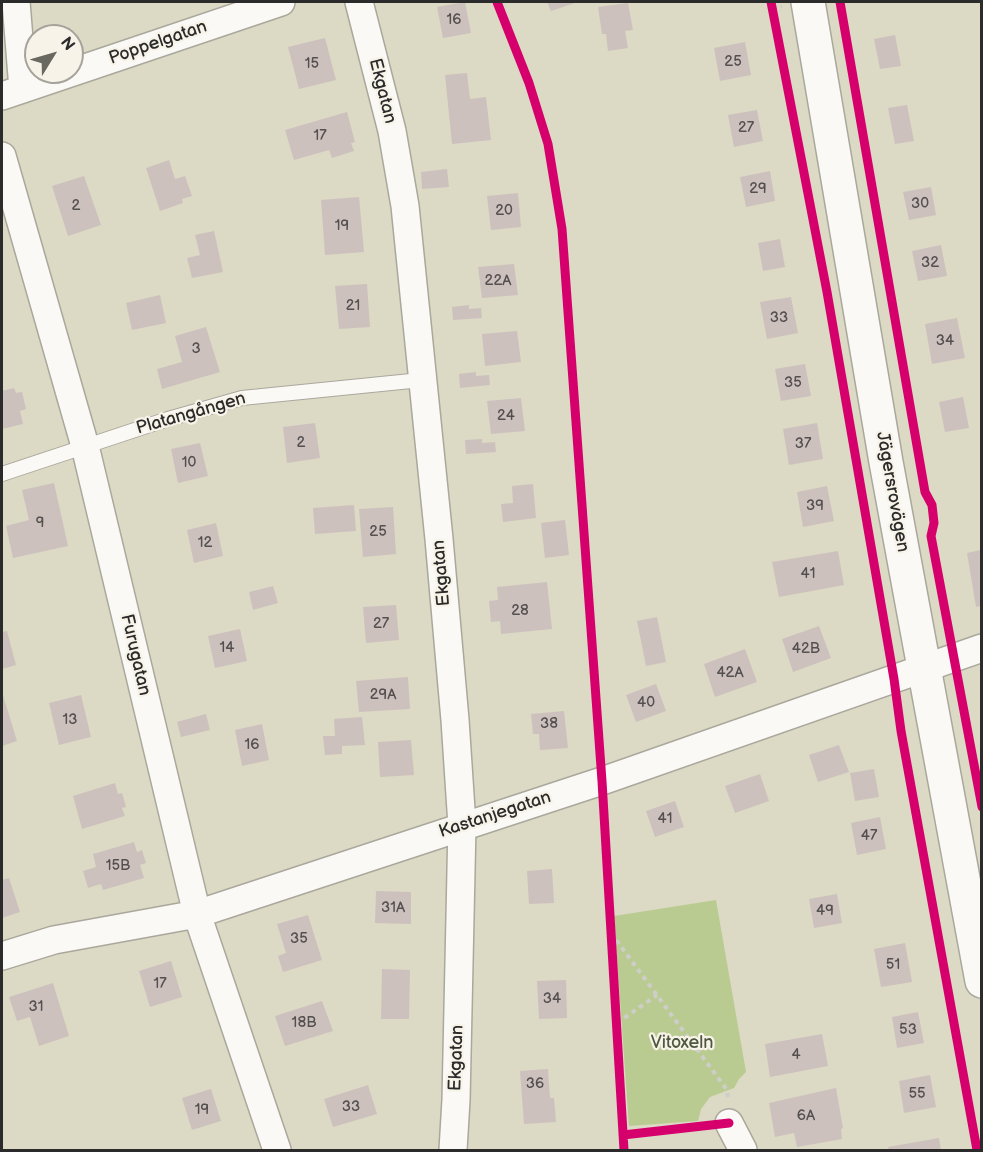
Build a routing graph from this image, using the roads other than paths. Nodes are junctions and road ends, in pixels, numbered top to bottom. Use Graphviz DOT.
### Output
graph roads {
  1 [pos="16,2"];
  2 [pos="281,2"];
  3 [pos="359,2"];
  4 [pos="808,2"];
  5 [pos="12,92"];
  6 [pos="2,156"];
  7 [pos="421,380"];
  8 [pos="85,446"];
  9 [pos="2,474"];
  10 [pos="981,648"];
  11 [pos="925,668"];
  12 [pos="462,825"];
  13 [pos="198,914"];
  14 [pos="2,956"];
  15 [pos="981,981"];
  16 [pos="729,1123"];
  17 [pos="277,1150"];
  18 [pos="453,1150"];
  19 [pos="743,1150"];
  1 -- 5 [label="street"];
  2 -- 5 [label="street, Poppelgatan"];
  3 -- 7 [label="street, Ekgatan"];
  4 -- 11 [label="street, Jägersrovägen"];
  6 -- 8 [label="street, Furugatan"];
  7 -- 8 [label="lane, Platangången"];
  7 -- 12 [label="street, Ekgatan"];
  8 -- 9 [label="lane, Platangången"];
  8 -- 13 [label="street, Furugatan"];
  10 -- 11 [label="street, Kastanjegatan"];
  11 -- 12 [label="street, Kastanjegatan"];
  11 -- 15 [label="street, Jägersrovägen"];
  12 -- 13 [label="street, Kastanjegatan"];
  12 -- 18 [label="street, Ekgatan"];
  13 -- 14 [label="street, Kastanjegatan"];
  13 -- 17 [label="street, Furugatan"];
  16 -- 19 [label="street"];
}
